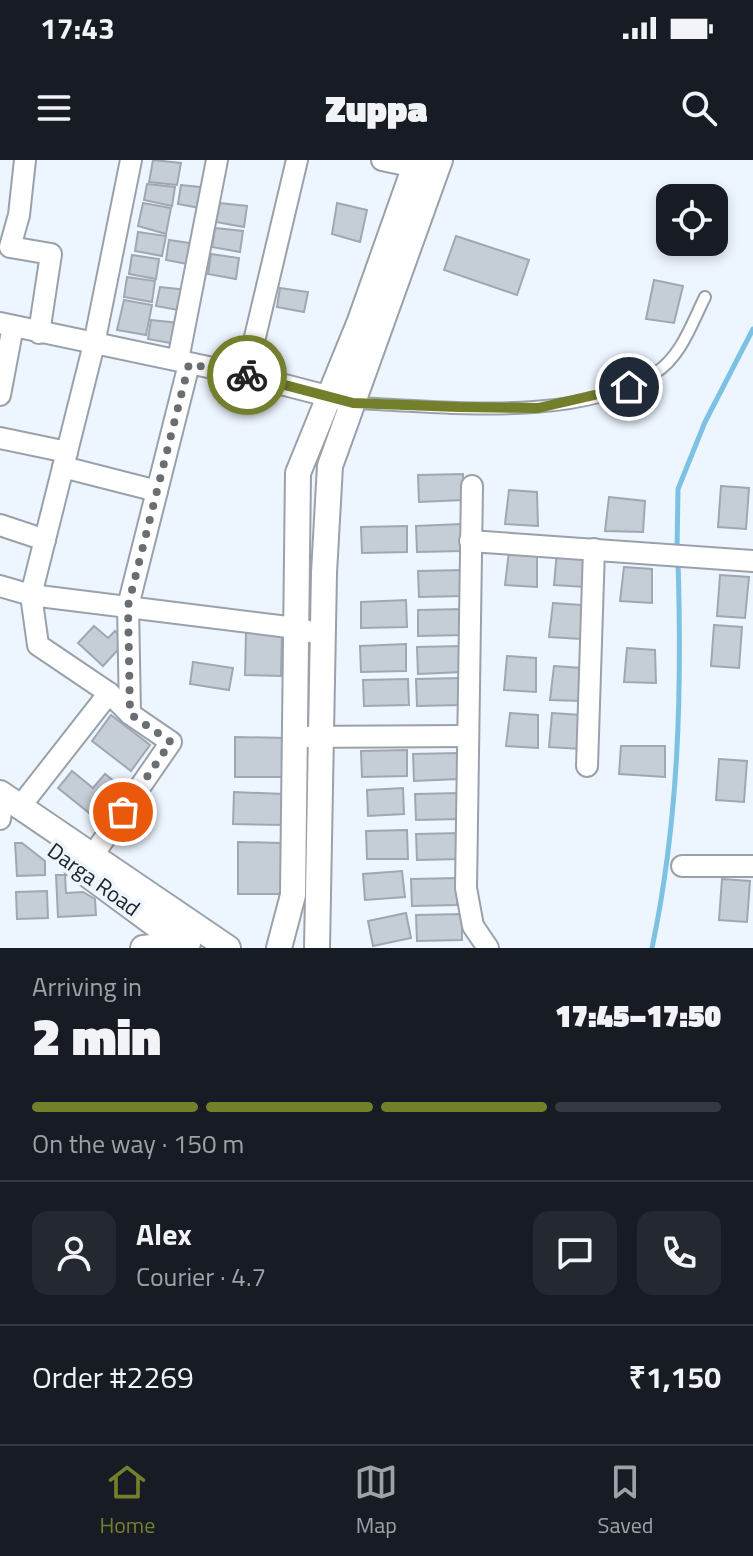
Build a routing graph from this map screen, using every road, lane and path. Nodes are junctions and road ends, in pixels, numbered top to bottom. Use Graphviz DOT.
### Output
graph roads {
  1 [pos="25,160"];
  2 [pos="131,160"];
  3 [pos="217,160"];
  4 [pos="297,160"];
  5 [pos="382,160"];
  6 [pos="440,160"];
  7 [pos="416,164"];
  8 [pos="705,297"];
  9 [pos="6,324"];
  10 [pos="39,333"];
  11 [pos="94,344"];
  12 [pos="184,362"];
  13 [pos="246,375"];
  14 [pos="0,395"];
  15 [pos="329,396"];
  16 [pos="353,403"];
  17 [pos="0,438"];
  18 [pos="65,460"];
  19 [pos="472,486"];
  20 [pos="157,491"];
  21 [pos="0,525"];
  22 [pos="45,540"];
  23 [pos="470,541"];
  24 [pos="594,549"];
  25 [pos="753,561"];
  26 [pos="0,586"];
  27 [pos="31,595"];
  28 [pos="128,606"];
  29 [pos="296,628"];
  30 [pos="323,635"];
  31 [pos="109,693"];
  32 [pos="130,714"];
  33 [pos="468,736"];
  34 [pos="295,737"];
  35 [pos="321,737"];
  36 [pos="587,766"];
  37 [pos="4,808"];
  38 [pos="91,858"];
  39 [pos="682,866"];
  40 [pos="753,866"];
  41 [pos="220,943"];
  42 [pos="185,946"];
  43 [pos="143,948"];
  44 [pos="279,948"];
  45 [pos="317,948"];
  46 [pos="488,948"];
  1 -- 10 [label="street"];
  2 -- 11 [label="street"];
  3 -- 12 [label="street"];
  4 -- 13 [label="street"];
  5 -- 7 [label="street"];
  6 -- 16 [label="street"];
  7 -- 15 [label="street"];
  8 -- 16 [label="lane"];
  9 -- 10 [label="street"];
  9 -- 14 [label="street"];
  10 -- 11 [label="street"];
  11 -- 12 [label="street"];
  11 -- 18 [label="street"];
  12 -- 13 [label="street"];
  12 -- 20 [label="street"];
  13 -- 15 [label="street"];
  15 -- 16 [label="street"];
  15 -- 29 [label="street"];
  16 -- 30 [label="street"];
  17 -- 18 [label="street"];
  18 -- 20 [label="street"];
  18 -- 22 [label="street"];
  19 -- 23 [label="street"];
  20 -- 28 [label="street"];
  21 -- 22 [label="street"];
  22 -- 27 [label="street"];
  23 -- 24 [label="street"];
  23 -- 33 [label="street"];
  24 -- 25 [label="street"];
  24 -- 36 [label="street"];
  26 -- 27 [label="street"];
  27 -- 28 [label="street"];
  27 -- 31 [label="street"];
  28 -- 29 [label="street"];
  28 -- 32 [label="street"];
  29 -- 30 [label="street"];
  29 -- 34 [label="street"];
  30 -- 35 [label="street"];
  31 -- 32 [label="street"];
  31 -- 37 [label="street"];
  32 -- 38 [label="street"];
  33 -- 35 [label="street"];
  33 -- 46 [label="street"];
  34 -- 35 [label="street"];
  34 -- 44 [label="street"];
  35 -- 45 [label="street"];
  37 -- 38 [label="street, Darga Road"];
  37 -- 42 [label="street, Darga Road"];
  38 -- 41 [label="street, Darga Road"];
  39 -- 40 [label="street"];
  41 -- 42 [label="street"];
  42 -- 43 [label="street"];
}
